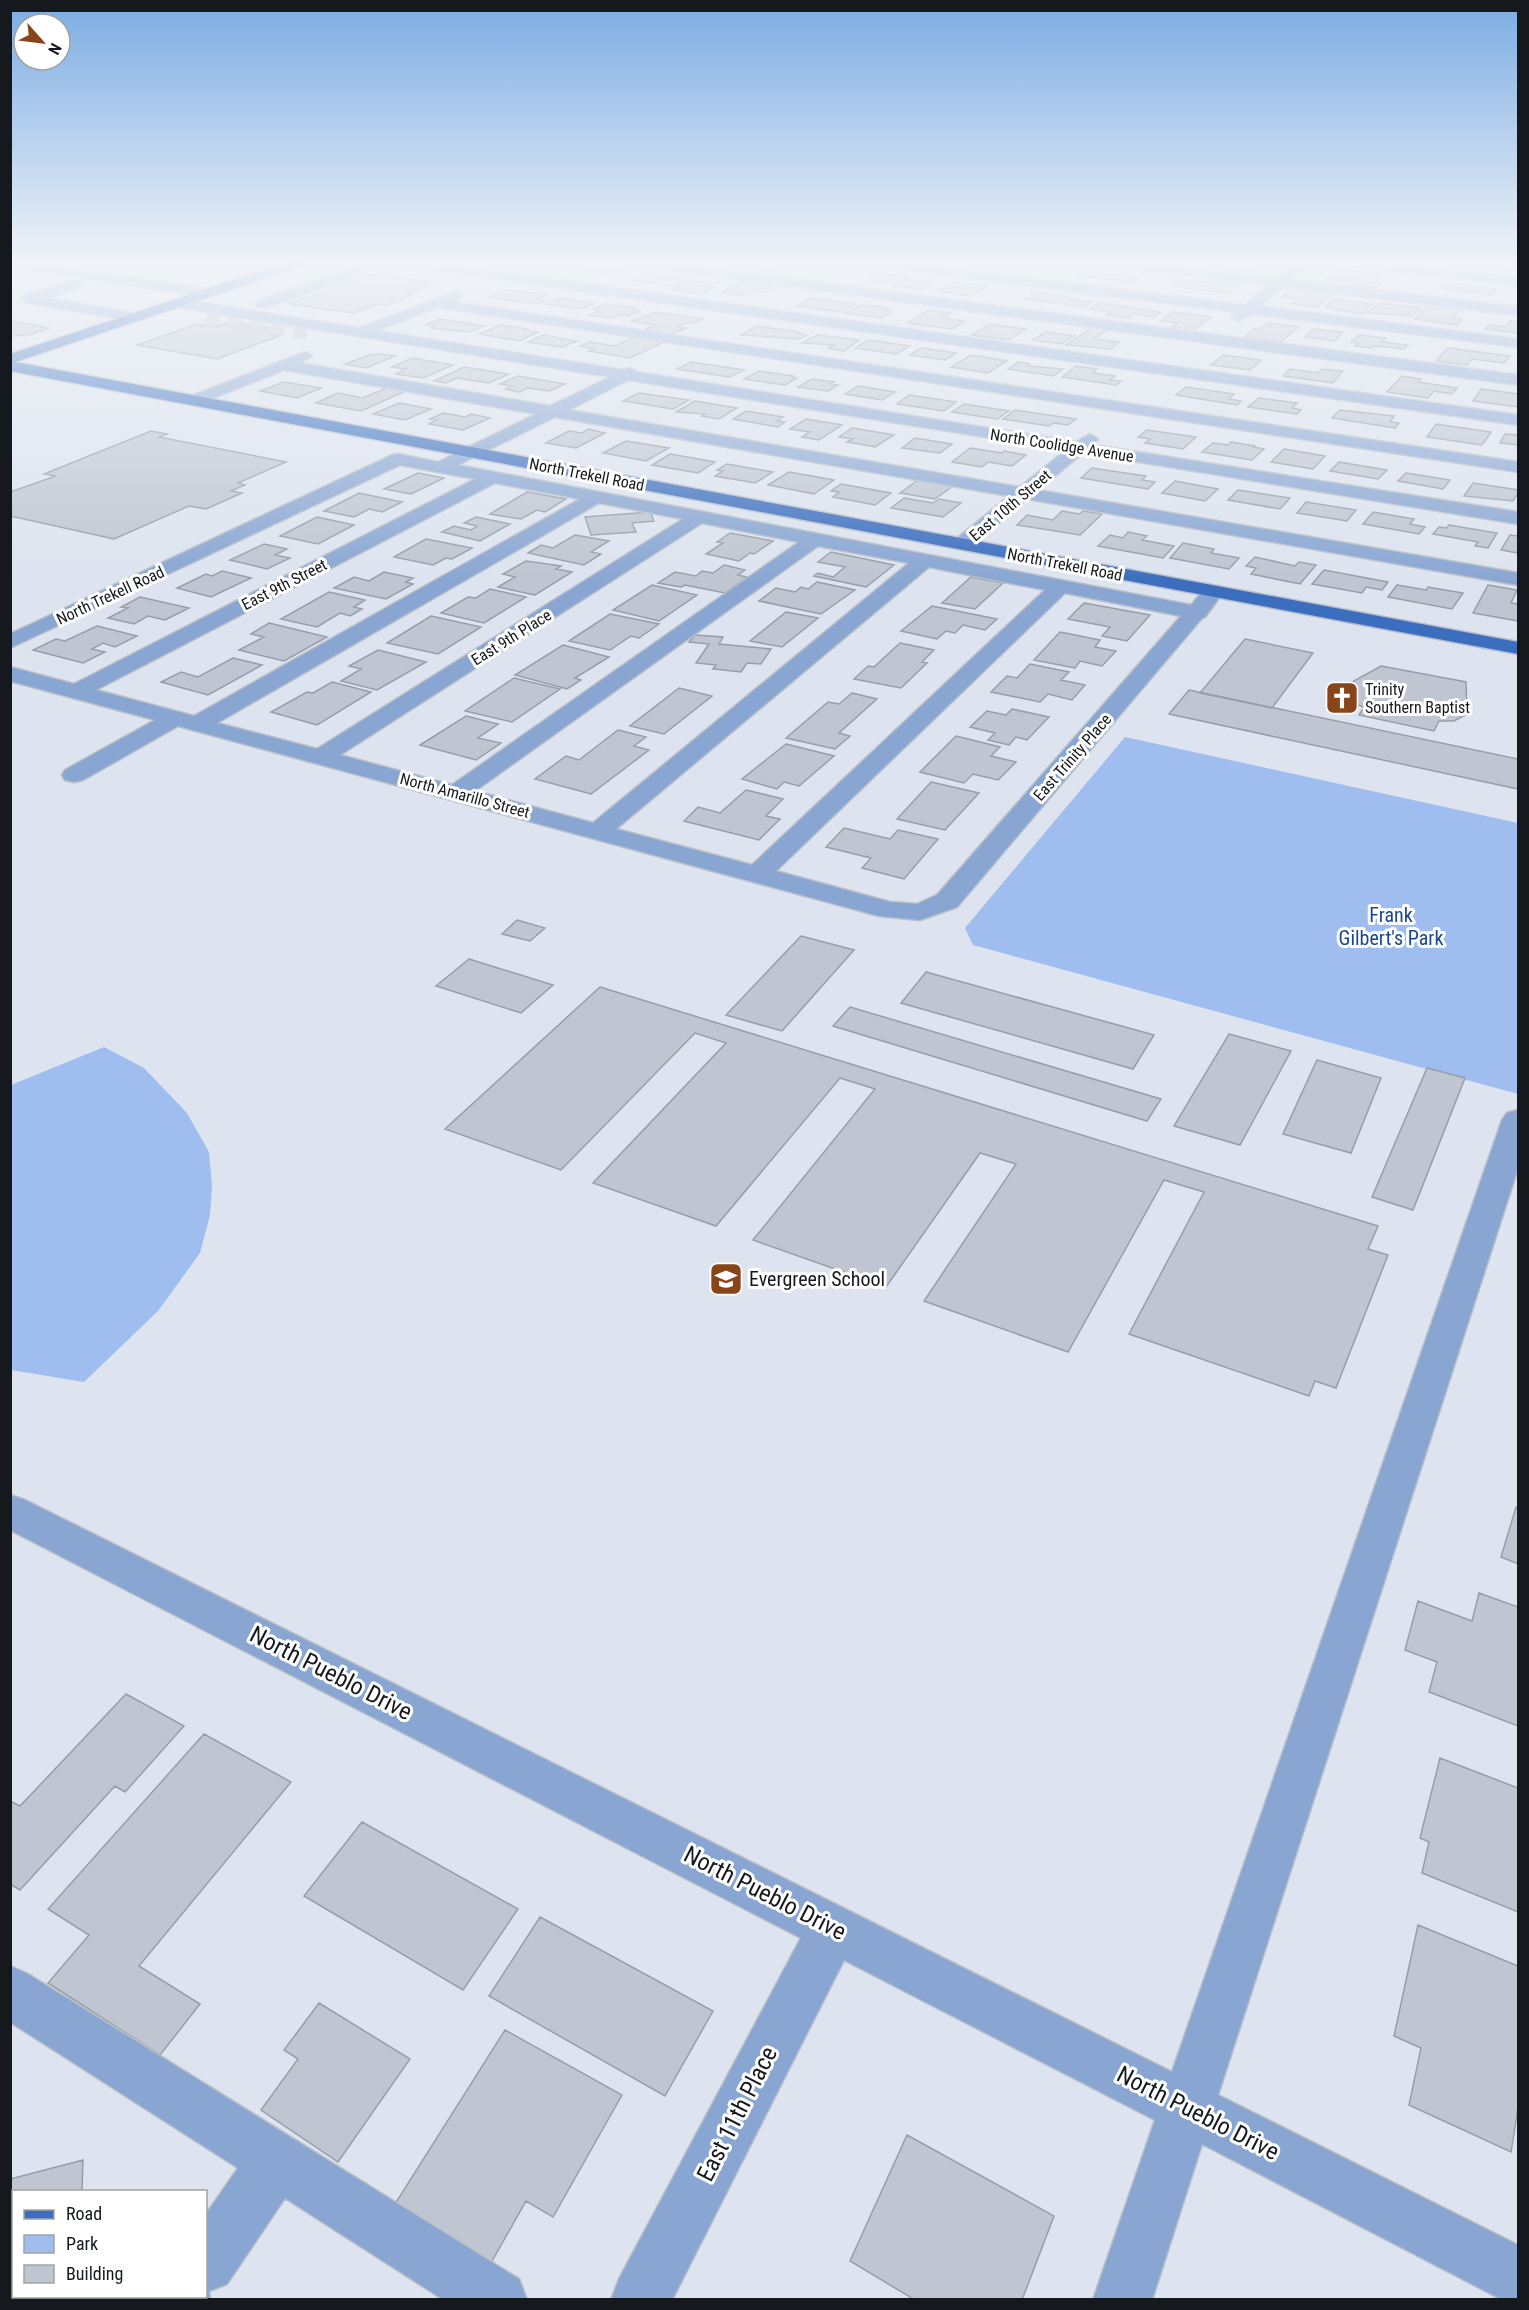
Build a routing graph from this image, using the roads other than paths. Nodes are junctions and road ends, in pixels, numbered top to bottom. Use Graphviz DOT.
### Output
graph roads {
  1 [pos="14,367"];
  2 [pos="279,367"];
  3 [pos="294,367"];
  4 [pos="575,367"];
  5 [pos="642,367"];
  6 [pos="856,367"];
  7 [pos="1143,367"];
  8 [pos="1178,367"];
  9 [pos="1419,367"];
  10 [pos="1173,371"];
  11 [pos="626,375"];
  12 [pos="1518,380"];
  13 [pos="192,401"];
  14 [pos="1128,408"];
  15 [pos="552,412"];
  16 [pos="1518,420"];
  17 [pos="1079,447"];
  18 [pos="470,452"];
  19 [pos="441,467"];
  20 [pos="1518,467"];
  21 [pos="493,477"];
  22 [pos="1024,493"];
  23 [pos="597,497"];
  24 [pos="699,517"];
  25 [pos="1518,518"];
  26 [pos="815,539"];
  27 [pos="962,544"];
  28 [pos="925,560"];
  29 [pos="1518,579"];
  30 [pos="1061,586"];
  31 [pos="1214,591"];
  32 [pos="1198,613"];
  33 [pos="10,642"];
  34 [pos="1518,648"];
  35 [pos="10,674"];
  36 [pos="76,692"];
  37 [pos="186,721"];
  38 [pos="323,756"];
  39 [pos="74,775"];
  40 [pos="457,793"];
  41 [pos="598,831"];
  42 [pos="757,875"];
  43 [pos="920,912"];
  44 [pos="1518,1120"];
  45 [pos="10,1511"];
  46 [pos="833,1928"];
  47 [pos="10,1992"];
  48 [pos="1187,2107"];
  49 [pos="278,2160"];
  50 [pos="207,2262"];
  51 [pos="1518,2276"];
  52 [pos="498,2300"];
  53 [pos="640,2300"];
  54 [pos="1122,2300"];
  1 -- 13 [label="main road, North Trekell Road"];
  2 -- 13 [label="street"];
  3 -- 15 [label="street"];
  4 -- 11 [label="street, North Coolidge Avenue"];
  5 -- 11 [label="street"];
  6 -- 14 [label="street"];
  7 -- 10 [label="street"];
  8 -- 10 [label="street, East 10th Street"];
  9 -- 12 [label="street"];
  10 -- 14 [label="street, East 10th Street"];
  10 -- 16 [label="street"];
  11 -- 15 [label="street"];
  11 -- 17 [label="street, North Coolidge Avenue"];
  13 -- 18 [label="main road, North Trekell Road"];
  14 -- 17 [label="street, East 10th Street"];
  14 -- 20 [label="street"];
  15 -- 18 [label="street"];
  15 -- 22 [label="street"];
  17 -- 22 [label="street, East 10th Street"];
  17 -- 25 [label="street, North Coolidge Avenue"];
  18 -- 19 [label="street"];
  18 -- 27 [label="main road, North Trekell Road"];
  19 -- 21 [label="street, North Trekell Road"];
  19 -- 33 [label="street, North Trekell Road"];
  21 -- 23 [label="street, North Trekell Road"];
  21 -- 36 [label="street, East 9th Street"];
  22 -- 27 [label="street, East 10th Street"];
  22 -- 29 [label="street"];
  23 -- 24 [label="street, North Trekell Road"];
  23 -- 37 [label="street"];
  24 -- 26 [label="street, North Trekell Road"];
  24 -- 38 [label="street, East 9th Place"];
  26 -- 28 [label="street, North Trekell Road"];
  26 -- 40 [label="street"];
  27 -- 31 [label="main road, North Trekell Road"];
  28 -- 30 [label="street, North Trekell Road"];
  28 -- 41 [label="street"];
  30 -- 32 [label="street, North Trekell Road"];
  30 -- 42 [label="street"];
  31 -- 32 [label="street, East Trinity Place"];
  31 -- 34 [label="main road, North Trekell Road"];
  32 -- 43 [label="street, East Trinity Place"];
  35 -- 36 [label="street, North Amarillo Street"];
  36 -- 37 [label="street, North Amarillo Street"];
  37 -- 38 [label="street, North Amarillo Street"];
  37 -- 39 [label="street"];
  38 -- 40 [label="street, North Amarillo Street"];
  40 -- 41 [label="street, North Amarillo Street"];
  41 -- 42 [label="street, North Amarillo Street"];
  42 -- 43 [label="street, North Amarillo Street"];
  44 -- 48 [label="street"];
  45 -- 46 [label="street, North Pueblo Drive"];
  46 -- 48 [label="street, North Pueblo Drive"];
  46 -- 53 [label="street, East 11th Place"];
  47 -- 49 [label="street"];
  48 -- 51 [label="street, North Pueblo Drive"];
  48 -- 54 [label="street"];
  49 -- 50 [label="street"];
  49 -- 52 [label="street"];
}
